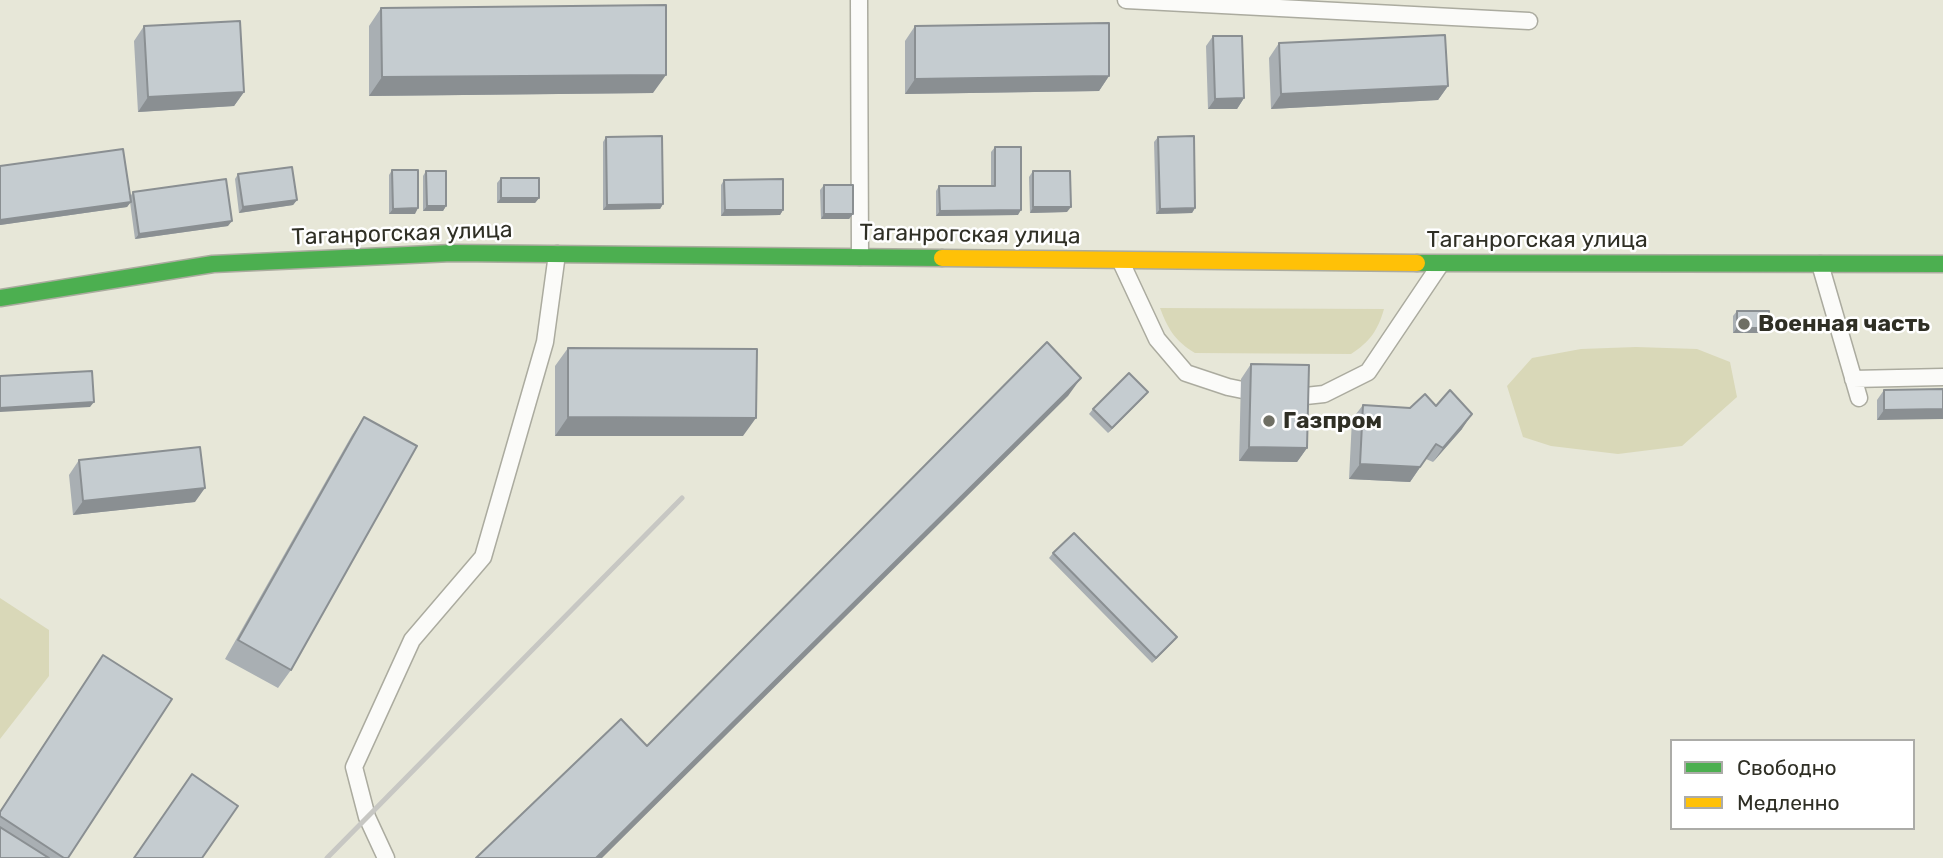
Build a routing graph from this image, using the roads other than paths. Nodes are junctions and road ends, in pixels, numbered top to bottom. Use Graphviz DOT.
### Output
graph roads {
  1 [pos="859,0"];
  2 [pos="1126,0"];
  3 [pos="1529,21"];
  4 [pos="557,254"];
  5 [pos="860,257"];
  6 [pos="1120,259"];
  7 [pos="1442,263"];
  8 [pos="1821,264"];
  9 [pos="1943,264"];
  10 [pos="0,298"];
  11 [pos="1943,377"];
  12 [pos="1853,379"];
  13 [pos="1859,398"];
  14 [pos="386,858"];
  1 -- 5 [label="lane"];
  2 -- 3 [label="lane"];
  4 -- 5 [label="main road, Таганрогская улица"];
  4 -- 10 [label="main road, Таганрогская улица"];
  4 -- 14 [label="lane"];
  5 -- 6 [label="main road, Таганрогская улица"];
  6 -- 7 [label="main road, Таганрогская улица"];
  6 -- 7 [label="lane"];
  7 -- 8 [label="main road, Таганрогская улица"];
  8 -- 9 [label="main road, Таганрогская улица"];
  8 -- 12 [label="lane"];
  11 -- 12 [label="lane"];
  12 -- 13 [label="lane"];
}
